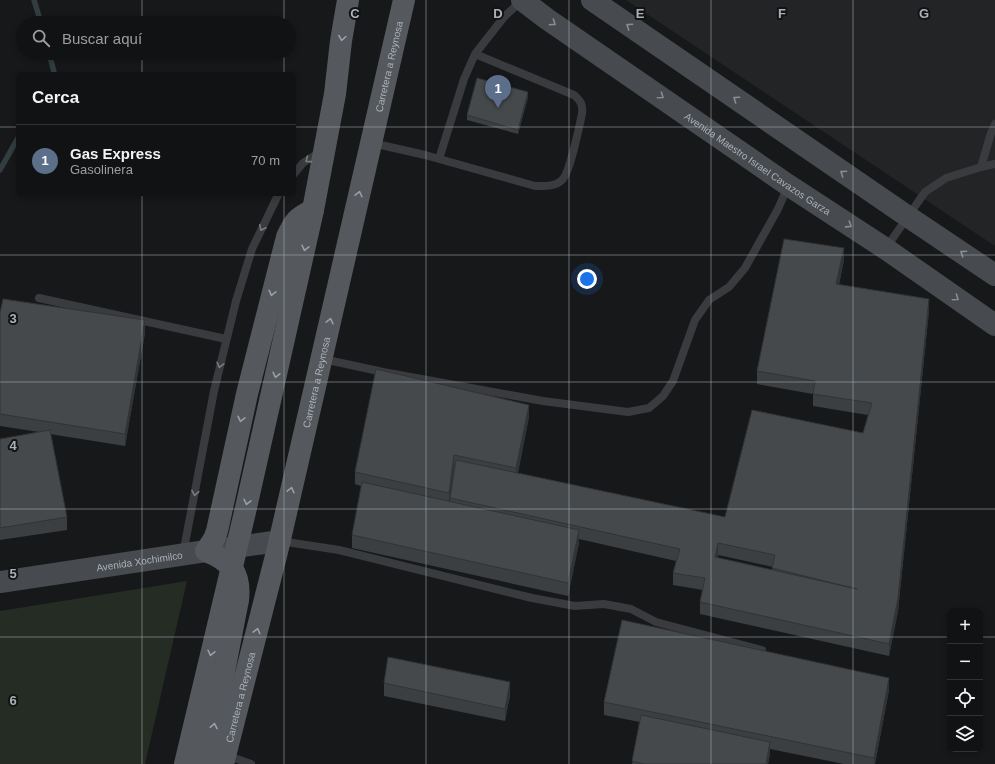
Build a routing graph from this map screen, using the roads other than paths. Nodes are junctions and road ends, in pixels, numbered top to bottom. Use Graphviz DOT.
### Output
graph roads {
  1 [pos="348,0"];
  2 [pos="412,0"];
  3 [pos="522,0"];
  4 [pos="592,0"];
  5 [pos="402,10"];
  6 [pos="475,54"];
  7 [pos="995,124"];
  8 [pos="371,142"];
  9 [pos="325,148"];
  10 [pos="439,159"];
  11 [pos="995,164"];
  12 [pos="981,167"];
  13 [pos="296,171"];
  14 [pos="788,185"];
  15 [pos="278,196"];
  16 [pos="313,210"];
  17 [pos="907,216"];
  18 [pos="886,249"];
  19 [pos="995,275"];
  20 [pos="39,298"];
  21 [pos="995,325"];
  22 [pos="226,339"];
  23 [pos="322,359"];
  24 [pos="280,541"];
  25 [pos="206,550"];
  26 [pos="183,554"];
  27 [pos="234,557"];
  28 [pos="0,582"];
  29 [pos="762,650"];
  30 [pos="218,761"];
  31 [pos="185,764"];
  32 [pos="250,764"];
  1 -- 9 [label="main road, one-way"];
  2 -- 5 [label="main road, Carretera a Reynosa"];
  3 -- 6 [label="lane"];
  3 -- 14 [label="main road, Avenida Maestro Israel Cavazos Garza, one-way"];
  17 -- 4 [label="main road, one-way"];
  5 -- 8 [label="main road, Carretera a Reynosa"];
  6 -- 10 [label="lane"];
  6 -- 10 [label="lane"];
  7 -- 12 [label="lane"];
  8 -- 10 [label="lane"];
  23 -- 8 [label="main road, Carretera a Reynosa, one-way"];
  9 -- 13 [label="lane, one-way"];
  9 -- 16 [label="main road"];
  11 -- 12 [label="lane"];
  12 -- 17 [label="lane"];
  14 -- 18 [label="main road, Avenida Maestro Israel Cavazos Garza, one-way"];
  14 -- 23 [label="lane"];
  15 -- 22 [label="lane, one-way"];
  16 -- 25 [label="main road, one-way"];
  16 -- 27 [label="main road, one-way"];
  17 -- 18 [label="lane"];
  19 -- 17 [label="main road, one-way"];
  18 -- 21 [label="main road, Avenida Maestro Israel Cavazos Garza, one-way"];
  20 -- 22 [label="lane"];
  22 -- 26 [label="lane, one-way"];
  24 -- 23 [label="main road, Carretera a Reynosa, one-way"];
  24 -- 27 [label="main road"];
  24 -- 29 [label="lane"];
  30 -- 24 [label="main road, Carretera a Reynosa, one-way"];
  25 -- 26 [label="main road, Avenida Xochimilco"];
  25 -- 27 [label="main road"];
  26 -- 28 [label="main road, Avenida Xochimilco"];
  30 -- 27 [label="main road, one-way"];
  27 -- 31 [label="main road, one-way"];
  30 -- 32 [label="lane"];
}
